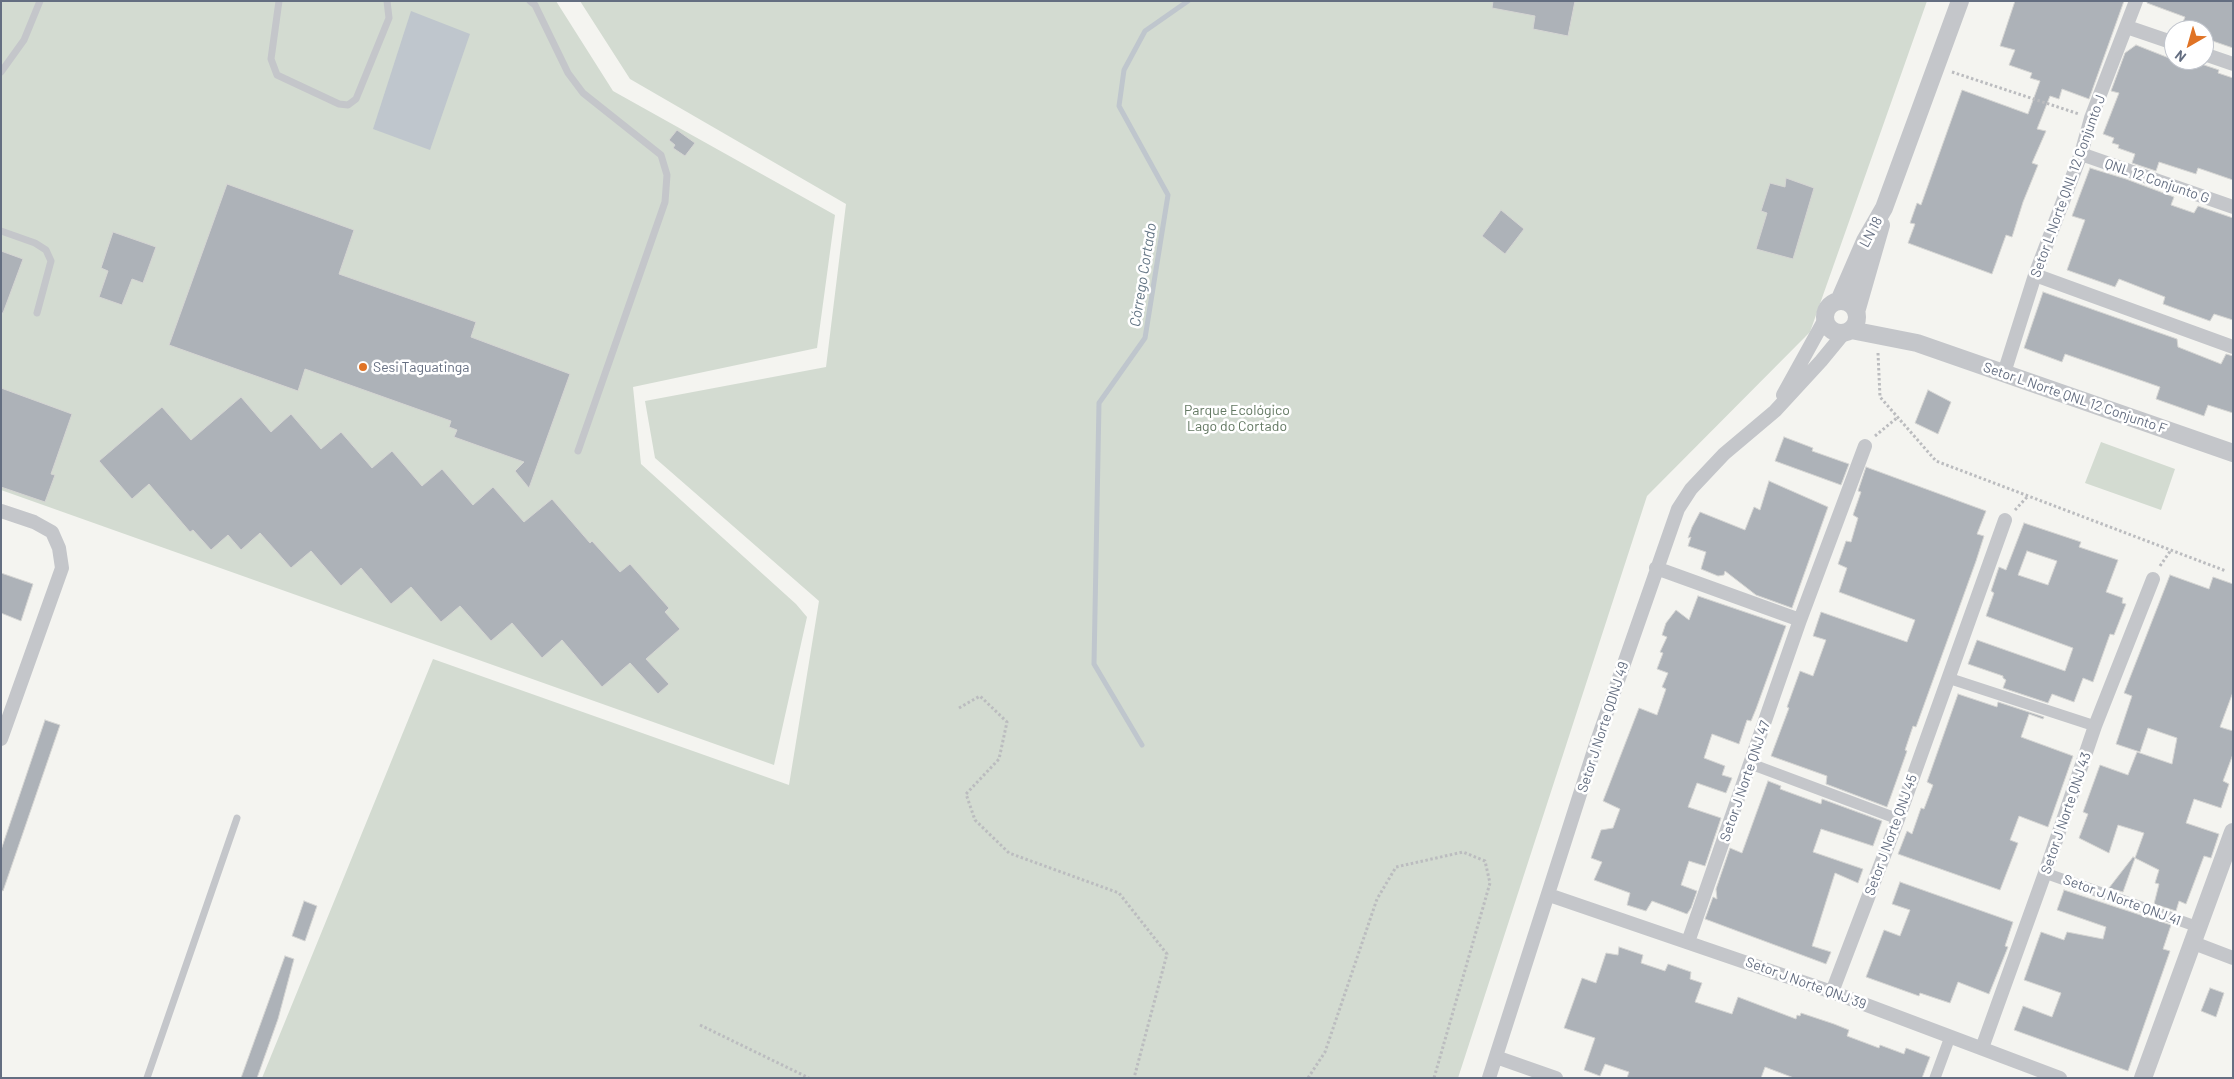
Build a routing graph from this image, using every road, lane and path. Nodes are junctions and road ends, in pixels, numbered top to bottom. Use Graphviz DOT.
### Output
graph roads {
  1 [pos="40,1"];
  2 [pos="279,1"];
  3 [pos="387,1"];
  4 [pos="530,1"];
  5 [pos="1960,1"];
  6 [pos="2136,1"];
  7 [pos="2128,27"];
  8 [pos="2164,40"];
  9 [pos="2214,57"];
  10 [pos="2233,64"];
  11 [pos="1936,67"];
  12 [pos="1,72"];
  13 [pos="2091,118"];
  14 [pos="2082,154"];
  15 [pos="2233,207"];
  16 [pos="1884,208"];
  17 [pos="1,231"];
  18 [pos="2035,275"];
  19 [pos="1839,301"];
  20 [pos="37,313"];
  21 [pos="1825,319"];
  22 [pos="1852,323"];
  23 [pos="1877,335"];
  24 [pos="1916,343"];
  25 [pos="2233,347"];
  26 [pos="2004,373"];
  27 [pos="1775,411"];
  28 [pos="1898,417"];
  29 [pos="1865,446"];
  30 [pos="578,451"];
  31 [pos="2233,453"];
  32 [pos="1,511"];
  33 [pos="2005,520"];
  34 [pos="1656,568"];
  35 [pos="2226,571"];
  36 [pos="2152,579"];
  37 [pos="1800,620"];
  38 [pos="1948,678"];
  39 [pos="959,708"];
  40 [pos="2095,726"];
  41 [pos="1,739"];
  42 [pos="1751,764"];
  43 [pos="237,818"];
  44 [pos="1898,819"];
  45 [pos="2233,832"];
  46 [pos="2045,873"];
  47 [pos="1550,895"];
  48 [pos="2195,935"];
  49 [pos="1688,942"];
  50 [pos="2233,958"];
  51 [pos="1832,992"];
  52 [pos="700,1025"];
  53 [pos="1950,1037"];
  54 [pos="1982,1048"];
  55 [pos="1496,1057"];
  56 [pos="147,1078"];
  57 [pos="809,1078"];
  58 [pos="1134,1078"];
  59 [pos="1308,1078"];
  60 [pos="1434,1078"];
  61 [pos="1490,1078"];
  62 [pos="1556,1078"];
  63 [pos="1935,1078"];
  64 [pos="2060,1078"];
  65 [pos="2143,1078"];
  1 -- 12 [label="lane"];
  2 -- 3 [label="lane"];
  4 -- 30 [label="lane"];
  5 -- 11 [label="street"];
  6 -- 7 [label="street, Setor L Norte QNL 12 Conjunto J"];
  7 -- 8 [label="street"];
  7 -- 13 [label="street, Setor L Norte QNL 12 Conjunto J"];
  9 -- 10 [label="street"];
  11 -- 13 [label="path"];
  11 -- 16 [label="street"];
  13 -- 14 [label="street, Setor L Norte QNL 12 Conjunto J"];
  14 -- 15 [label="street, QNL 12 Conjunto G"];
  14 -- 18 [label="street, Setor L Norte QNL 12 Conjunto J"];
  16 -- 19 [label="street, LN 18"];
  16 -- 22 [label="street, LN 18"];
  17 -- 20 [label="lane"];
  18 -- 25 [label="street"];
  18 -- 26 [label="street, Setor L Norte QNL 12 Conjunto J"];
  19 -- 21 [label="street"];
  19 -- 22 [label="street"];
  21 -- 22 [label="street"];
  21 -- 27 [label="street"];
  22 -- 23 [label="street"];
  22 -- 24 [label="street"];
  22 -- 27 [label="street"];
  23 -- 24 [label="street"];
  23 -- 28 [label="path"];
  24 -- 26 [label="street, Setor L Norte QNL 12 Conjunto F"];
  26 -- 31 [label="street, Setor L Norte QNL 12 Conjunto F"];
  27 -- 34 [label="street, Setor J Norte QDNJ 49"];
  28 -- 29 [label="path"];
  28 -- 35 [label="path"];
  29 -- 37 [label="street, Setor J Norte QNJ 47"];
  32 -- 41 [label="street"];
  33 -- 38 [label="street, Setor J Norte QNJ 45"];
  34 -- 37 [label="street"];
  34 -- 47 [label="street, Setor J Norte QDNJ 49"];
  36 -- 40 [label="street, Setor J Norte QNJ 43"];
  37 -- 42 [label="street, Setor J Norte QNJ 47"];
  38 -- 40 [label="street"];
  38 -- 44 [label="street, Setor J Norte QNJ 45"];
  39 -- 58 [label="path"];
  40 -- 46 [label="street, Setor J Norte QNJ 43"];
  42 -- 44 [label="street"];
  42 -- 49 [label="street, Setor J Norte QNJ 47"];
  43 -- 56 [label="lane"];
  44 -- 51 [label="street, Setor J Norte QNJ 45"];
  45 -- 48 [label="street, Setor J Norte QNJ 41"];
  46 -- 48 [label="street, Setor J Norte QNJ 41"];
  46 -- 54 [label="street, Setor J Norte QNJ 43"];
  47 -- 49 [label="street, Setor J Norte QNJ 39"];
  47 -- 55 [label="street, Setor J Norte QDNJ 49"];
  48 -- 50 [label="street"];
  48 -- 65 [label="street, Setor J Norte QNJ 41"];
  49 -- 51 [label="street, Setor J Norte QNJ 39"];
  51 -- 53 [label="street, Setor J Norte QNJ 39"];
  52 -- 57 [label="path"];
  53 -- 54 [label="street, Setor J Norte QNJ 39"];
  53 -- 63 [label="street"];
  54 -- 64 [label="street, Setor J Norte QNJ 39"];
  55 -- 61 [label="street, Setor J Norte QDNJ 49"];
  55 -- 62 [label="street"];
  59 -- 60 [label="path"];
}
